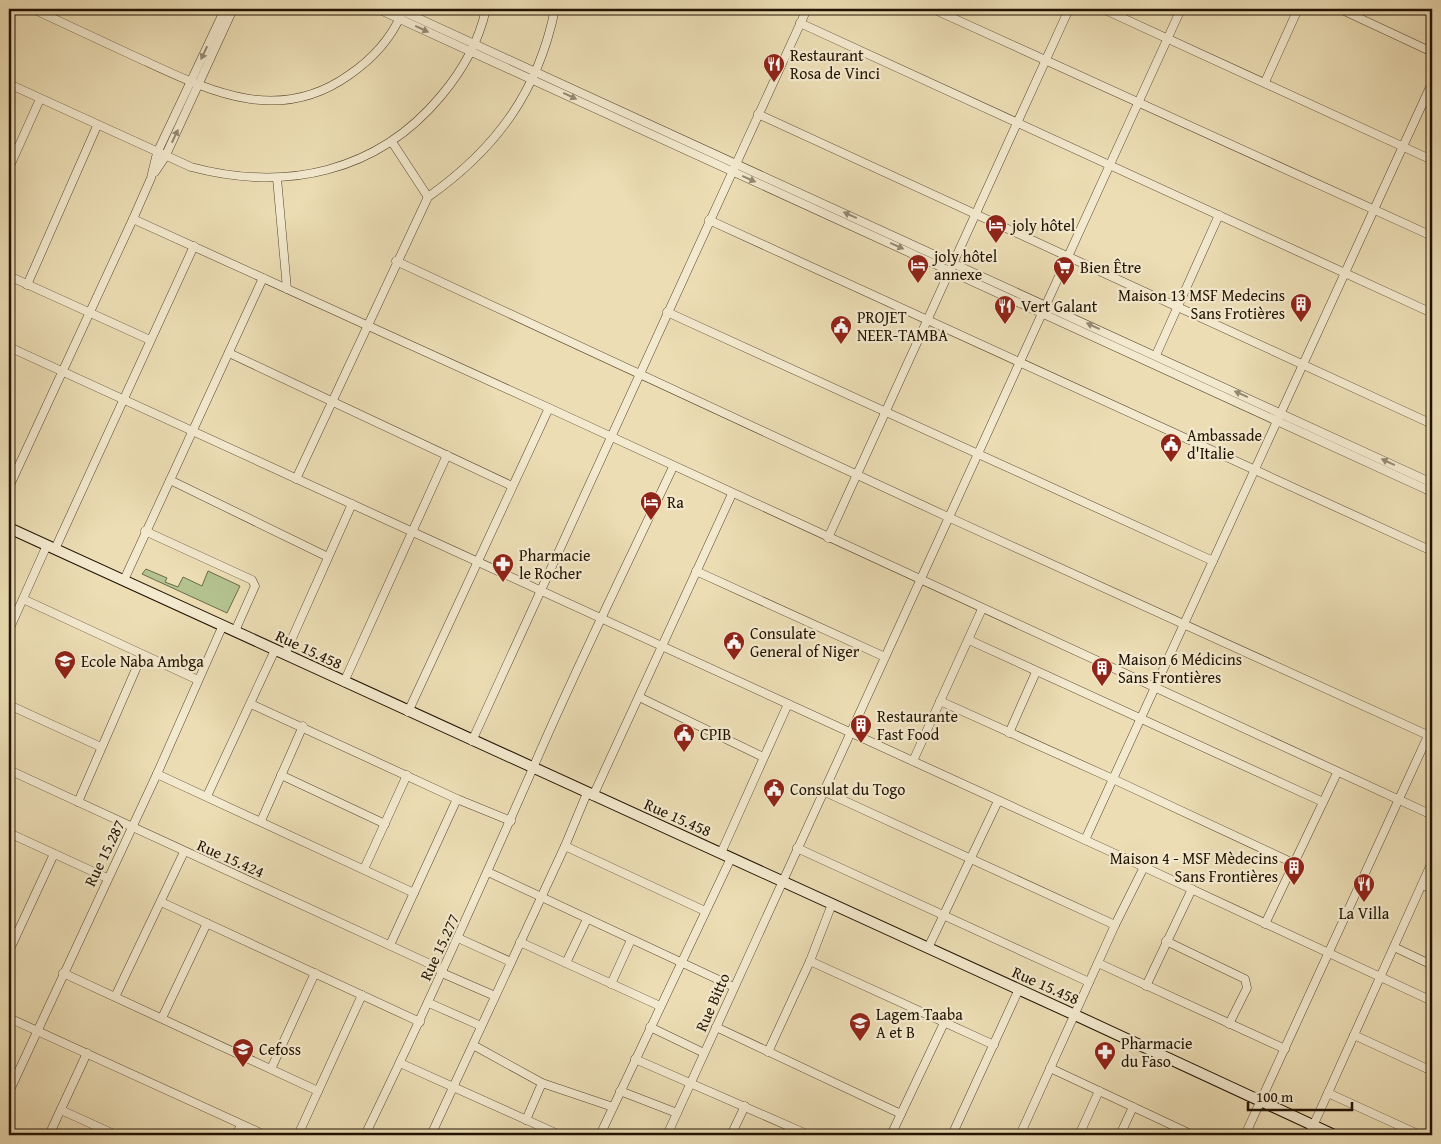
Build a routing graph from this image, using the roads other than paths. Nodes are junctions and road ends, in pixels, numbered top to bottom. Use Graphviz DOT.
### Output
graph roads {
  1 [pos="33,9"];
  2 [pos="225,9"];
  3 [pos="233,9"];
  4 [pos="378,9"];
  5 [pos="401,9"];
  6 [pos="486,9"];
  7 [pos="555,9"];
  8 [pos="807,9"];
  9 [pos="934,9"];
  10 [pos="1069,9"];
  11 [pos="1103,9"];
  12 [pos="1181,9"];
  13 [pos="1298,9"];
  14 [pos="1340,9"];
  15 [pos="399,19"];
  16 [pos="800,23"];
  17 [pos="1168,40"];
  18 [pos="474,43"];
  19 [pos="470,52"];
  20 [pos="1432,52"];
  21 [pos="1046,60"];
  22 [pos="536,71"];
  23 [pos="533,80"];
  24 [pos="1265,82"];
  25 [pos="1432,83"];
  26 [pos="9,84"];
  27 [pos="194,84"];
  28 [pos="40,99"];
  29 [pos="1140,102"];
  30 [pos="609,105"];
  31 [pos="605,113"];
  32 [pos="758,114"];
  33 [pos="1018,122"];
  34 [pos="650,124"];
  35 [pos="97,126"];
  36 [pos="646,132"];
  37 [pos="392,142"];
  38 [pos="1403,146"];
  39 [pos="12,152"];
  40 [pos="157,153"];
  41 [pos="165,157"];
  42 [pos="1432,160"];
  43 [pos="1110,166"];
  44 [pos="733,167"];
  45 [pos="9,168"];
  46 [pos="151,178"];
  47 [pos="277,178"];
  48 [pos="428,197"];
  49 [pos="1374,209"];
  50 [pos="977,213"];
  51 [pos="1219,215"];
  52 [pos="133,219"];
  53 [pos="709,220"];
  54 [pos="1432,236"];
  55 [pos="194,246"];
  56 [pos="1068,256"];
  57 [pos="396,262"];
  58 [pos="954,262"];
  59 [pos="951,271"];
  60 [pos="1346,272"];
  61 [pos="9,276"];
  62 [pos="263,278"];
  63 [pos="27,285"];
  64 [pos="287,289"];
  65 [pos="1178,306"];
  66 [pos="1045,309"];
  67 [pos="91,312"];
  68 [pos="667,312"];
  69 [pos="1432,313"];
  70 [pos="928,320"];
  71 [pos="368,325"];
  72 [pos="150,340"];
  73 [pos="9,347"];
  74 [pos="229,353"];
  75 [pos="1156,355"];
  76 [pos="1020,363"];
  77 [pos="1304,364"];
  78 [pos="63,371"];
  79 [pos="639,374"];
  80 [pos="124,399"];
  81 [pos="333,403"];
  82 [pos="549,408"];
  83 [pos="886,412"];
  84 [pos="1280,416"];
  85 [pos="1432,424"];
  86 [pos="192,431"];
  87 [pos="610,438"];
  88 [pos="979,453"];
  89 [pos="447,455"];
  90 [pos="673,466"];
  91 [pos="1254,470"];
  92 [pos="858,476"];
  93 [pos="296,479"];
  94 [pos="170,480"];
  95 [pos="1432,483"];
  96 [pos="512,486"];
  97 [pos="9,487"];
  98 [pos="1432,492"];
  99 [pos="732,494"];
  100 [pos="352,504"];
  101 [pos="948,518"];
  102 [pos="9,528"];
  103 [pos="146,530"];
  104 [pos="412,532"];
  105 [pos="828,538"];
  106 [pos="51,547"];
  107 [pos="1432,552"];
  108 [pos="328,557"];
  109 [pos="1213,561"];
  110 [pos="479,562"];
  111 [pos="696,571"];
  112 [pos="920,579"];
  113 [pos="124,580"];
  114 [pos="540,590"];
  115 [pos="23,599"];
  116 [pos="982,609"];
  117 [pos="602,619"];
  118 [pos="1184,623"];
  119 [pos="223,625"];
  120 [pos="9,630"];
  121 [pos="235,631"];
  122 [pos="969,640"];
  123 [pos="661,645"];
  124 [pos="280,652"];
  125 [pos="142,655"];
  126 [pos="885,657"];
  127 [pos="1036,672"];
  128 [pos="198,680"];
  129 [pos="344,682"];
  130 [pos="1154,688"];
  131 [pos="639,697"];
  132 [pos="940,701"];
  133 [pos="251,704"];
  134 [pos="788,704"];
  135 [pos="9,705"];
  136 [pos="408,712"];
  137 [pos="1140,720"];
  138 [pos="302,726"];
  139 [pos="1432,727"];
  140 [pos="851,733"];
  141 [pos="1009,733"];
  142 [pos="1430,736"];
  143 [pos="472,741"];
  144 [pos="101,747"];
  145 [pos="763,757"];
  146 [pos="912,761"];
  147 [pos="532,768"];
  148 [pos="9,770"];
  149 [pos="1337,773"];
  150 [pos="157,774"];
  151 [pos="281,775"];
  152 [pos="407,775"];
  153 [pos="1113,779"];
  154 [pos="823,791"];
  155 [pos="590,794"];
  156 [pos="208,796"];
  157 [pos="457,799"];
  158 [pos="1399,800"];
  159 [pos="998,801"];
  160 [pos="78,802"];
  161 [pos="1323,802"];
  162 [pos="1432,815"];
  163 [pos="261,821"];
  164 [pos="511,821"];
  165 [pos="384,824"];
  166 [pos="132,828"];
  167 [pos="9,833"];
  168 [pos="1085,840"];
  169 [pos="565,846"];
  170 [pos="798,848"];
  171 [pos="184,852"];
  172 [pos="721,853"];
  173 [pos="54,854"];
  174 [pos="731,858"];
  175 [pos="971,860"];
  176 [pos="1432,862"];
  177 [pos="1293,864"];
  178 [pos="1144,867"];
  179 [pos="364,869"];
  180 [pos="488,872"];
  181 [pos="107,878"];
  182 [pos="783,881"];
  183 [pos="1422,885"];
  184 [pos="1192,889"];
  185 [pos="1432,889"];
  186 [pos="414,892"];
  187 [pos="541,898"];
  188 [pos="161,902"];
  189 [pos="832,904"];
  190 [pos="705,912"];
  191 [pos="944,917"];
  192 [pos="587,919"];
  193 [pos="207,923"];
  194 [pos="1265,924"];
  195 [pos="1115,925"];
  196 [pos="458,938"];
  197 [pos="631,940"];
  198 [pos="520,942"];
  199 [pos="1166,942"];
  200 [pos="390,945"];
  201 [pos="1394,947"];
  202 [pos="928,948"];
  203 [pos="9,951"];
  204 [pos="1329,952"];
  205 [pos="511,962"];
  206 [pos="681,962"];
  207 [pos="810,962"];
  208 [pos="566,963"];
  209 [pos="1098,963"];
  210 [pos="1432,965"];
  211 [pos="443,972"];
  212 [pos="63,973"];
  213 [pos="314,973"];
  214 [pos="1380,978"];
  215 [pos="1089,982"];
  216 [pos="611,984"];
  217 [pos="1146,986"];
  218 [pos="734,987"];
  219 [pos="1019,989"];
  220 [pos="362,995"];
  221 [pos="114,996"];
  222 [pos="495,996"];
  223 [pos="1432,1001"];
  224 [pos="429,1002"];
  225 [pos="660,1006"];
  226 [pos="1075,1014"];
  227 [pos="9,1018"];
  228 [pos="162,1018"];
  229 [pos="420,1022"];
  230 [pos="944,1023"];
  231 [pos="1229,1024"];
  232 [pos="481,1026"];
  233 [pos="650,1027"];
  234 [pos="716,1028"];
  235 [pos="37,1030"];
  236 [pos="1354,1035"];
  237 [pos="473,1045"];
  238 [pos="994,1045"];
  239 [pos="1285,1049"];
  240 [pos="768,1052"];
  241 [pos="704,1053"];
  242 [pos="87,1054"];
  243 [pos="635,1058"];
  244 [pos="400,1062"];
  245 [pos="1050,1068"];
  246 [pos="271,1069"];
  247 [pos="1432,1071"];
  248 [pos="542,1083"];
  249 [pos="690,1083"];
  250 [pos="454,1087"];
  251 [pos="9,1089"];
  252 [pos="318,1091"];
  253 [pos="1099,1091"];
  254 [pos="620,1092"];
  255 [pos="1328,1093"];
  256 [pos="1261,1102"];
  257 [pos="744,1106"];
  258 [pos="1133,1107"];
  259 [pos="613,1108"];
  260 [pos="61,1110"];
  261 [pos="677,1113"];
  262 [pos="901,1114"];
  263 [pos="526,1120"];
  264 [pos="241,1125"];
  265 [pos="1311,1131"];
  266 [pos="1182,1133"];
  267 [pos="50,1135"];
  268 [pos="116,1135"];
  269 [pos="236,1135"];
  270 [pos="265,1135"];
  271 [pos="298,1135"];
  272 [pos="365,1135"];
  273 [pos="431,1135"];
  274 [pos="560,1135"];
  275 [pos="600,1135"];
  276 [pos="667,1135"];
  277 [pos="731,1135"];
  278 [pos="809,1135"];
  279 [pos="891,1135"];
  280 [pos="952,1135"];
  281 [pos="1020,1135"];
  282 [pos="1079,1135"];
  283 [pos="1120,1135"];
  284 [pos="1193,1135"];
  285 [pos="1245,1135"];
  286 [pos="1334,1135"];
  287 [pos="1420,1135"];
  1 -- 27 [label="street"];
  2 -- 27 [label="street, one-way"];
  3 -- 27 [label="street"];
  4 -- 15 [label="street"];
  5 -- 15 [label="street"];
  5 -- 18 [label="street"];
  6 -- 18 [label="street"];
  7 -- 22 [label="street"];
  8 -- 16 [label="street"];
  9 -- 21 [label="street"];
  10 -- 21 [label="street"];
  11 -- 17 [label="street"];
  12 -- 17 [label="street, Rue Bitto"];
  13 -- 24 [label="street"];
  14 -- 20 [label="street"];
  15 -- 19 [label="street, one-way"];
  15 -- 27 [label="street"];
  16 -- 32 [label="street"];
  16 -- 33 [label="street"];
  17 -- 24 [label="street"];
  17 -- 29 [label="street, Rue Bitto"];
  18 -- 19 [label="street"];
  18 -- 22 [label="street"];
  19 -- 23 [label="street"];
  19 -- 37 [label="street"];
  21 -- 29 [label="street"];
  21 -- 33 [label="street"];
  22 -- 23 [label="street"];
  22 -- 30 [label="street"];
  23 -- 31 [label="street, one-way"];
  23 -- 48 [label="street"];
  24 -- 38 [label="street"];
  25 -- 38 [label="street"];
  26 -- 28 [label="street"];
  27 -- 40 [label="street"];
  41 -- 27 [label="street, one-way"];
  28 -- 35 [label="street"];
  28 -- 39 [label="street"];
  29 -- 43 [label="street, Rue Bitto"];
  29 -- 49 [label="street"];
  30 -- 31 [label="street"];
  30 -- 34 [label="street"];
  31 -- 36 [label="street"];
  32 -- 44 [label="street"];
  32 -- 50 [label="street"];
  33 -- 43 [label="street"];
  33 -- 50 [label="street"];
  34 -- 36 [label="street"];
  34 -- 44 [label="street"];
  35 -- 40 [label="street"];
  35 -- 63 [label="street"];
  36 -- 44 [label="street"];
  37 -- 47 [label="street"];
  37 -- 48 [label="street"];
  38 -- 42 [label="street"];
  38 -- 49 [label="street"];
  39 -- 45 [label="street"];
  40 -- 41 [label="street"];
  40 -- 46 [label="street"];
  41 -- 46 [label="street"];
  41 -- 47 [label="street"];
  43 -- 51 [label="street"];
  43 -- 56 [label="street, Rue Bitto"];
  44 -- 53 [label="street"];
  58 -- 44 [label="street, one-way"];
  44 -- 59 [label="street, one-way"];
  46 -- 52 [label="street"];
  47 -- 64 [label="street"];
  48 -- 57 [label="street"];
  49 -- 54 [label="street"];
  49 -- 60 [label="street"];
  50 -- 56 [label="street"];
  50 -- 58 [label="street"];
  51 -- 60 [label="street"];
  51 -- 65 [label="street"];
  52 -- 55 [label="street"];
  52 -- 67 [label="street"];
  53 -- 68 [label="street"];
  53 -- 70 [label="street"];
  55 -- 62 [label="street"];
  55 -- 72 [label="street"];
  56 -- 65 [label="street"];
  56 -- 66 [label="street, Rue Bitto"];
  57 -- 71 [label="street"];
  57 -- 79 [label="street"];
  58 -- 59 [label="street"];
  58 -- 66 [label="street"];
  59 -- 66 [label="street"];
  59 -- 70 [label="street"];
  60 -- 69 [label="street"];
  60 -- 77 [label="street"];
  61 -- 63 [label="street"];
  62 -- 64 [label="street"];
  62 -- 74 [label="street"];
  63 -- 67 [label="street"];
  64 -- 71 [label="street"];
  65 -- 75 [label="street"];
  65 -- 77 [label="street"];
  75 -- 66 [label="street, one-way"];
  66 -- 76 [label="street, Rue Bitto"];
  66 -- 84 [label="street"];
  67 -- 72 [label="street"];
  67 -- 78 [label="street"];
  68 -- 79 [label="street"];
  68 -- 83 [label="street"];
  70 -- 76 [label="street"];
  70 -- 83 [label="street"];
  71 -- 81 [label="street"];
  71 -- 82 [label="street"];
  72 -- 80 [label="street"];
  73 -- 78 [label="street"];
  74 -- 81 [label="street"];
  74 -- 86 [label="street"];
  84 -- 75 [label="street, one-way"];
  76 -- 88 [label="street, Rue Bitto"];
  76 -- 91 [label="street"];
  77 -- 84 [label="street"];
  77 -- 85 [label="street"];
  78 -- 80 [label="street"];
  78 -- 97 [label="street"];
  79 -- 87 [label="street"];
  79 -- 92 [label="street"];
  80 -- 86 [label="street"];
  80 -- 106 [label="street"];
  81 -- 89 [label="street"];
  81 -- 93 [label="street"];
  82 -- 87 [label="street"];
  82 -- 96 [label="street"];
  83 -- 88 [label="street"];
  83 -- 92 [label="street"];
  84 -- 91 [label="street"];
  95 -- 84 [label="street, one-way"];
  84 -- 98 [label="street"];
  86 -- 93 [label="street"];
  86 -- 94 [label="street"];
  87 -- 90 [label="street"];
  87 -- 114 [label="street"];
  88 -- 101 [label="street, Rue Bitto"];
  88 -- 109 [label="street"];
  89 -- 96 [label="street"];
  89 -- 104 [label="street"];
  90 -- 99 [label="street"];
  90 -- 117 [label="street, Rue 15.277"];
  91 -- 107 [label="street"];
  91 -- 109 [label="street"];
  92 -- 101 [label="street"];
  92 -- 105 [label="street"];
  93 -- 100 [label="street"];
  94 -- 103 [label="street"];
  94 -- 108 [label="street"];
  96 -- 110 [label="street"];
  99 -- 105 [label="street"];
  99 -- 111 [label="street"];
  100 -- 104 [label="street"];
  100 -- 108 [label="street"];
  101 -- 112 [label="street, Rue Bitto"];
  101 -- 118 [label="street"];
  102 -- 106 [label="main road, Rue 15.458"];
  103 -- 113 [label="street"];
  103 -- 121 [label="street"];
  104 -- 110 [label="street"];
  104 -- 129 [label="street"];
  105 -- 112 [label="street"];
  106 -- 113 [label="main road, Rue 15.458"];
  106 -- 115 [label="street"];
  108 -- 124 [label="street"];
  109 -- 118 [label="street"];
  110 -- 114 [label="street"];
  110 -- 136 [label="street"];
  111 -- 123 [label="street"];
  111 -- 126 [label="street"];
  112 -- 116 [label="street"];
  112 -- 126 [label="street, Rue Bitto"];
  113 -- 119 [label="main road, Rue 15.458"];
  114 -- 117 [label="street"];
  114 -- 143 [label="street"];
  115 -- 120 [label="street"];
  115 -- 125 [label="street"];
  116 -- 122 [label="street"];
  116 -- 130 [label="street"];
  117 -- 123 [label="street"];
  117 -- 147 [label="street, Rue 15.277"];
  118 -- 130 [label="street"];
  118 -- 142 [label="street"];
  119 -- 121 [label="main road, Rue 15.458"];
  119 -- 128 [label="street, Rue 15.287"];
  121 -- 124 [label="main road, Rue 15.458"];
  122 -- 127 [label="street"];
  122 -- 132 [label="street"];
  123 -- 131 [label="street"];
  123 -- 134 [label="street"];
  124 -- 129 [label="main road, Rue 15.458"];
  124 -- 133 [label="street"];
  125 -- 128 [label="street"];
  125 -- 144 [label="street"];
  126 -- 140 [label="street, Rue Bitto"];
  127 -- 137 [label="street"];
  127 -- 141 [label="street"];
  128 -- 150 [label="street, Rue 15.287"];
  129 -- 136 [label="main road, Rue 15.458"];
  130 -- 137 [label="street"];
  130 -- 149 [label="street"];
  131 -- 145 [label="street"];
  131 -- 155 [label="street"];
  132 -- 141 [label="street"];
  132 -- 146 [label="street"];
  133 -- 138 [label="street"];
  133 -- 156 [label="street"];
  134 -- 140 [label="street"];
  134 -- 145 [label="street"];
  135 -- 144 [label="street"];
  136 -- 143 [label="main road, Rue 15.458"];
  137 -- 153 [label="street"];
  137 -- 161 [label="street"];
  138 -- 151 [label="street"];
  138 -- 152 [label="street"];
  139 -- 142 [label="street"];
  140 -- 146 [label="street"];
  140 -- 154 [label="street, Rue Bitto"];
  141 -- 153 [label="street"];
  142 -- 158 [label="street"];
  143 -- 147 [label="main road, Rue 15.458"];
  144 -- 160 [label="street"];
  145 -- 172 [label="street"];
  146 -- 159 [label="street"];
  147 -- 155 [label="main road, Rue 15.458"];
  147 -- 164 [label="street, Rue 15.277"];
  148 -- 160 [label="street, Rue 15.424"];
  149 -- 158 [label="street"];
  149 -- 161 [label="street"];
  150 -- 156 [label="street"];
  150 -- 166 [label="street, Rue 15.287"];
  151 -- 163 [label="street"];
  151 -- 165 [label="street"];
  152 -- 157 [label="street"];
  152 -- 165 [label="street"];
  153 -- 168 [label="street"];
  153 -- 177 [label="street"];
  154 -- 170 [label="street, Rue Bitto"];
  154 -- 175 [label="street"];
  155 -- 169 [label="street"];
  155 -- 172 [label="main road, Rue 15.458"];
  156 -- 163 [label="street"];
  157 -- 164 [label="street"];
  157 -- 186 [label="street"];
  158 -- 162 [label="street"];
  158 -- 204 [label="street"];
  159 -- 168 [label="street"];
  159 -- 175 [label="street"];
  160 -- 166 [label="street, Rue 15.424"];
  161 -- 177 [label="street"];
  163 -- 179 [label="street"];
  164 -- 180 [label="street, Rue 15.277"];
  165 -- 179 [label="street"];
  166 -- 171 [label="street, Rue 15.424"];
  166 -- 181 [label="street, Rue 15.287"];
  167 -- 173 [label="street"];
  168 -- 178 [label="street"];
  169 -- 187 [label="street"];
  169 -- 190 [label="street"];
  170 -- 182 [label="street, Rue Bitto"];
  170 -- 191 [label="street"];
  171 -- 188 [label="street"];
  171 -- 200 [label="street, Rue 15.424"];
  172 -- 174 [label="main road, Rue 15.458"];
  173 -- 181 [label="street"];
  173 -- 203 [label="street"];
  174 -- 182 [label="main road, Rue 15.458"];
  174 -- 190 [label="street"];
  175 -- 191 [label="street"];
  175 -- 195 [label="street"];
  176 -- 183 [label="street"];
  177 -- 194 [label="street"];
  178 -- 184 [label="street"];
  178 -- 195 [label="street"];
  179 -- 186 [label="street"];
  180 -- 187 [label="street"];
  180 -- 196 [label="street, Rue 15.277"];
  181 -- 212 [label="street, Rue 15.287"];
  182 -- 189 [label="main road, Rue 15.458"];
  182 -- 218 [label="street, Rue Bitto"];
  183 -- 185 [label="street"];
  183 -- 201 [label="street"];
  184 -- 194 [label="street"];
  184 -- 199 [label="street"];
  186 -- 200 [label="street"];
  187 -- 192 [label="street"];
  187 -- 198 [label="street"];
  188 -- 193 [label="street"];
  188 -- 221 [label="street"];
  189 -- 202 [label="main road, Rue 15.458"];
  189 -- 207 [label="street"];
  190 -- 206 [label="street"];
  191 -- 202 [label="street"];
  191 -- 215 [label="street"];
  192 -- 197 [label="street"];
  192 -- 208 [label="street"];
  193 -- 213 [label="street"];
  193 -- 228 [label="street"];
  194 -- 204 [label="street"];
  195 -- 209 [label="street"];
  196 -- 205 [label="street"];
  196 -- 211 [label="street, Rue 15.277"];
  197 -- 206 [label="street"];
  197 -- 216 [label="street"];
  198 -- 205 [label="street"];
  198 -- 208 [label="street"];
  199 -- 217 [label="street"];
  199 -- 231 [label="street"];
  200 -- 211 [label="street, Rue 15.424"];
  201 -- 210 [label="street"];
  201 -- 214 [label="street"];
  202 -- 219 [label="main road, Rue 15.458"];
  204 -- 214 [label="street"];
  204 -- 239 [label="street"];
  205 -- 222 [label="street"];
  206 -- 218 [label="street"];
  206 -- 225 [label="street"];
  207 -- 230 [label="street"];
  207 -- 240 [label="street"];
  208 -- 216 [label="street"];
  209 -- 215 [label="street"];
  209 -- 217 [label="street"];
  211 -- 222 [label="street, Rue 15.424"];
  211 -- 224 [label="street, Rue 15.277"];
  212 -- 221 [label="street"];
  212 -- 235 [label="street, Rue 15.287"];
  213 -- 220 [label="street"];
  213 -- 246 [label="street"];
  214 -- 223 [label="street"];
  214 -- 236 [label="street"];
  215 -- 226 [label="street"];
  216 -- 225 [label="street"];
  217 -- 231 [label="street"];
  218 -- 234 [label="street, Rue Bitto"];
  219 -- 226 [label="main road, Rue 15.458"];
  219 -- 238 [label="street"];
  220 -- 229 [label="street"];
  220 -- 252 [label="street"];
  221 -- 228 [label="street"];
  222 -- 232 [label="street"];
  224 -- 229 [label="street, Rue 15.277"];
  224 -- 232 [label="street"];
  225 -- 233 [label="street"];
  226 -- 245 [label="street"];
  226 -- 256 [label="main road, Rue 15.458"];
  227 -- 235 [label="street"];
  228 -- 246 [label="street"];
  229 -- 244 [label="street, Rue 15.277"];
  230 -- 238 [label="street"];
  230 -- 262 [label="street"];
  231 -- 239 [label="street"];
  232 -- 237 [label="street"];
  233 -- 241 [label="street"];
  233 -- 243 [label="street"];
  234 -- 240 [label="street"];
  234 -- 241 [label="street, Rue Bitto"];
  235 -- 242 [label="street"];
  235 -- 251 [label="street, Rue 15.287"];
  236 -- 247 [label="street"];
  236 -- 255 [label="street"];
  237 -- 248 [label="street"];
  237 -- 250 [label="street"];
  238 -- 280 [label="street"];
  239 -- 256 [label="street"];
  240 -- 262 [label="street"];
  241 -- 249 [label="street, Rue Bitto"];
  242 -- 260 [label="street"];
  242 -- 264 [label="street"];
  243 -- 249 [label="street"];
  243 -- 254 [label="street"];
  244 -- 250 [label="street"];
  244 -- 272 [label="street, Rue 15.277"];
  245 -- 253 [label="street"];
  245 -- 281 [label="street"];
  246 -- 252 [label="street"];
  248 -- 259 [label="street"];
  248 -- 263 [label="street"];
  249 -- 257 [label="street"];
  249 -- 261 [label="street, Rue Bitto"];
  250 -- 263 [label="street"];
  250 -- 273 [label="street"];
  252 -- 271 [label="street"];
  253 -- 258 [label="street"];
  253 -- 282 [label="street"];
  254 -- 259 [label="street"];
  254 -- 261 [label="street"];
  255 -- 265 [label="street"];
  255 -- 287 [label="street"];
  256 -- 265 [label="main road, Rue 15.458"];
  256 -- 285 [label="street"];
  257 -- 277 [label="street"];
  257 -- 278 [label="street"];
  258 -- 266 [label="street"];
  258 -- 283 [label="street"];
  259 -- 275 [label="street"];
  260 -- 267 [label="street"];
  260 -- 268 [label="street"];
  261 -- 276 [label="street, Rue Bitto"];
  262 -- 279 [label="street"];
  263 -- 274 [label="street"];
  264 -- 269 [label="street"];
  264 -- 270 [label="street"];
  265 -- 286 [label="main road, Rue 15.458"];
  266 -- 284 [label="street"];
}
